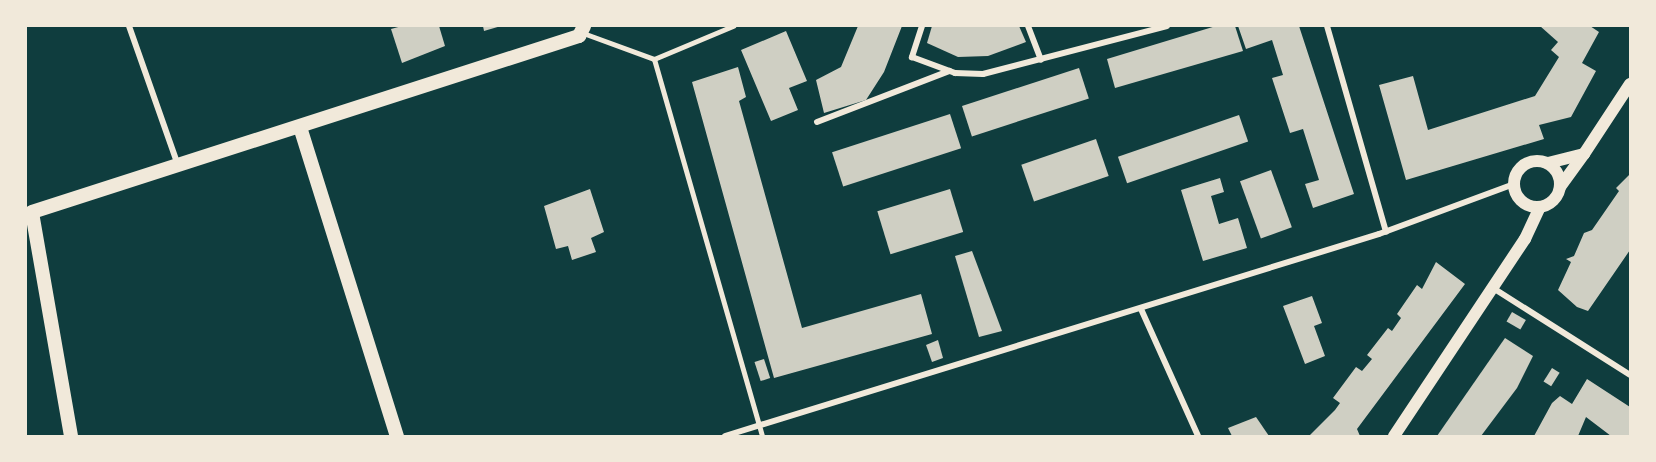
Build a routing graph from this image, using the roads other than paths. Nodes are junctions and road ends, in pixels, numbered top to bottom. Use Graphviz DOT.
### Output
graph roads {
  1 [pos="129,26"];
  2 [pos="733,26"];
  3 [pos="922,26"];
  4 [pos="1028,26"];
  5 [pos="1167,26"];
  6 [pos="1327,26"];
  7 [pos="584,29"];
  8 [pos="654,59"];
  9 [pos="1041,60"];
  10 [pos="949,71"];
  11 [pos="1630,84"];
  12 [pos="816,122"];
  13 [pos="300,127"];
  14 [pos="1584,154"];
  15 [pos="1548,163"];
  16 [pos="178,165"];
  17 [pos="1514,184"];
  18 [pos="1560,187"];
  19 [pos="1540,207"];
  20 [pos="28,212"];
  21 [pos="1386,231"];
  22 [pos="1493,288"];
  23 [pos="1141,309"];
  24 [pos="1630,375"];
  25 [pos="759,427"];
  26 [pos="71,436"];
  27 [pos="397,436"];
  28 [pos="725,436"];
  29 [pos="762,436"];
  30 [pos="1198,436"];
  31 [pos="1394,436"];
  1 -- 16 [label="street"];
  2 -- 8 [label="street"];
  3 -- 10 [label="street"];
  4 -- 9 [label="street"];
  5 -- 9 [label="street"];
  6 -- 21 [label="street"];
  7 -- 8 [label="street"];
  7 -- 13 [label="main road"];
  8 -- 25 [label="street"];
  9 -- 10 [label="street"];
  10 -- 12 [label="street"];
  11 -- 14 [label="main road"];
  13 -- 16 [label="main road"];
  13 -- 27 [label="main road"];
  14 -- 15 [label="main road"];
  14 -- 18 [label="main road"];
  15 -- 17 [label="main road"];
  15 -- 18 [label="main road"];
  16 -- 20 [label="main road"];
  17 -- 19 [label="main road"];
  17 -- 21 [label="street"];
  18 -- 19 [label="main road"];
  19 -- 22 [label="main road"];
  20 -- 26 [label="main road"];
  21 -- 23 [label="street"];
  22 -- 24 [label="street"];
  22 -- 31 [label="main road"];
  23 -- 25 [label="street"];
  23 -- 30 [label="street"];
  25 -- 28 [label="street"];
  25 -- 29 [label="street"];
}
